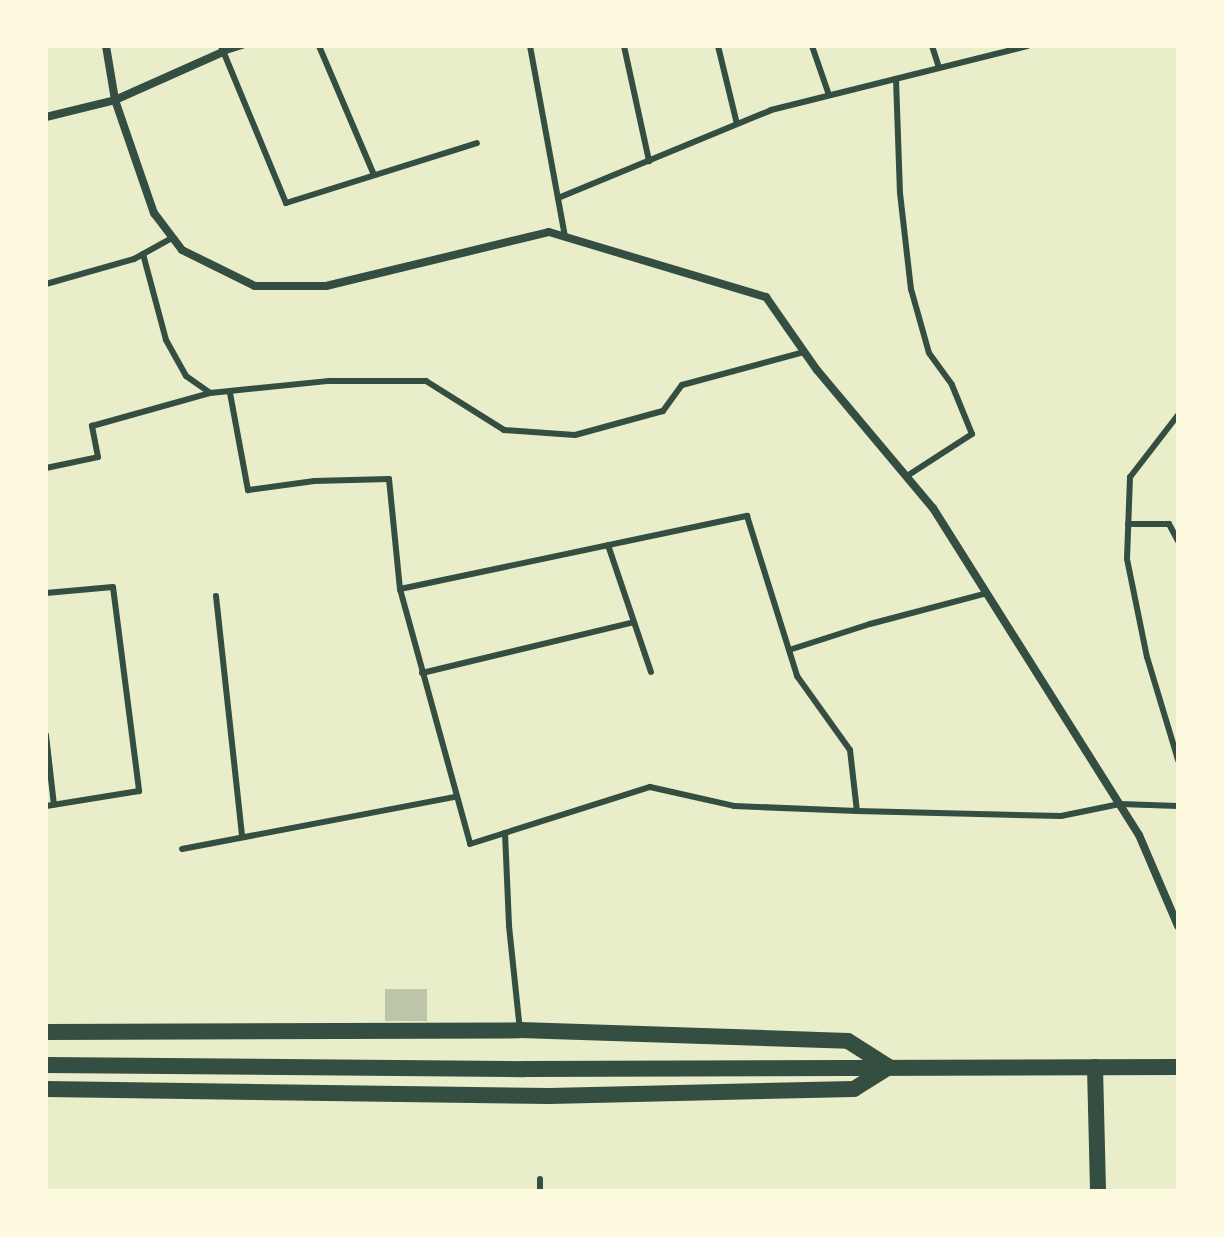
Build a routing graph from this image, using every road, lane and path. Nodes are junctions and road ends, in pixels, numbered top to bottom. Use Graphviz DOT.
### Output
graph roads {
  1 [pos="106,46"];
  2 [pos="242,46"];
  3 [pos="319,46"];
  4 [pos="530,46"];
  5 [pos="624,46"];
  6 [pos="718,46"];
  7 [pos="812,46"];
  8 [pos="932,46"];
  9 [pos="1027,46"];
  10 [pos="222,49"];
  11 [pos="939,68"];
  12 [pos="896,79"];
  13 [pos="829,95"];
  14 [pos="115,100"];
  15 [pos="46,117"];
  16 [pos="737,124"];
  17 [pos="477,143"];
  18 [pos="649,161"];
  19 [pos="374,175"];
  20 [pos="558,198"];
  21 [pos="565,237"];
  22 [pos="172,238"];
  23 [pos="143,254"];
  24 [pos="46,284"];
  25 [pos="804,352"];
  26 [pos="210,393"];
  27 [pos="230,393"];
  28 [pos="1178,415"];
  29 [pos="46,468"];
  30 [pos="907,476"];
  31 [pos="1128,524"];
  32 [pos="1178,541"];
  33 [pos="608,545"];
  34 [pos="400,589"];
  35 [pos="46,593"];
  36 [pos="987,593"];
  37 [pos="216,596"];
  38 [pos="634,622"];
  39 [pos="789,650"];
  40 [pos="651,672"];
  41 [pos="422,673"];
  42 [pos="46,735"];
  43 [pos="1178,760"];
  44 [pos="455,797"];
  45 [pos="1120,804"];
  46 [pos="50,805"];
  47 [pos="1178,806"];
  48 [pos="857,811"];
  49 [pos="505,833"];
  50 [pos="242,837"];
  51 [pos="182,849"];
  52 [pos="1178,926"];
  53 [pos="520,1030"];
  54 [pos="46,1032"];
  55 [pos="46,1065"];
  56 [pos="889,1067"];
  57 [pos="1095,1067"];
  58 [pos="1178,1067"];
  59 [pos="46,1089"];
  60 [pos="540,1179"];
  61 [pos="540,1191"];
  62 [pos="1098,1191"];
  1 -- 14 [label="street"];
  2 -- 10 [label="lane"];
  3 -- 19 [label="lane"];
  4 -- 20 [label="lane"];
  5 -- 18 [label="lane"];
  6 -- 16 [label="lane"];
  7 -- 13 [label="lane"];
  8 -- 11 [label="lane"];
  9 -- 11 [label="lane"];
  10 -- 14 [label="street"];
  10 -- 19 [label="lane"];
  11 -- 12 [label="lane"];
  12 -- 13 [label="lane"];
  12 -- 30 [label="lane"];
  13 -- 16 [label="lane"];
  14 -- 15 [label="street"];
  14 -- 22 [label="street"];
  16 -- 18 [label="lane"];
  17 -- 19 [label="lane"];
  18 -- 20 [label="lane"];
  20 -- 21 [label="lane"];
  21 -- 22 [label="street"];
  21 -- 25 [label="street"];
  22 -- 23 [label="lane"];
  23 -- 24 [label="lane"];
  23 -- 26 [label="lane"];
  25 -- 27 [label="lane"];
  25 -- 30 [label="street"];
  26 -- 27 [label="lane"];
  26 -- 29 [label="lane"];
  27 -- 34 [label="lane"];
  28 -- 31 [label="lane"];
  30 -- 36 [label="street"];
  31 -- 32 [label="lane"];
  31 -- 43 [label="lane"];
  33 -- 34 [label="lane"];
  33 -- 38 [label="lane"];
  33 -- 39 [label="lane"];
  34 -- 41 [label="lane"];
  35 -- 46 [label="lane"];
  36 -- 39 [label="lane"];
  36 -- 45 [label="street"];
  37 -- 50 [label="lane"];
  38 -- 40 [label="lane"];
  38 -- 41 [label="lane"];
  39 -- 48 [label="lane"];
  41 -- 44 [label="lane"];
  42 -- 46 [label="lane"];
  44 -- 49 [label="lane"];
  44 -- 50 [label="lane"];
  45 -- 47 [label="lane"];
  45 -- 48 [label="lane"];
  45 -- 52 [label="street"];
  48 -- 49 [label="lane"];
  49 -- 53 [label="lane"];
  50 -- 51 [label="lane"];
  53 -- 54 [label="main road"];
  53 -- 56 [label="main road"];
  55 -- 56 [label="main road"];
  56 -- 57 [label="main road"];
  56 -- 59 [label="main road"];
  57 -- 58 [label="main road"];
  57 -- 62 [label="main road"];
  60 -- 61 [label="lane"];
}
